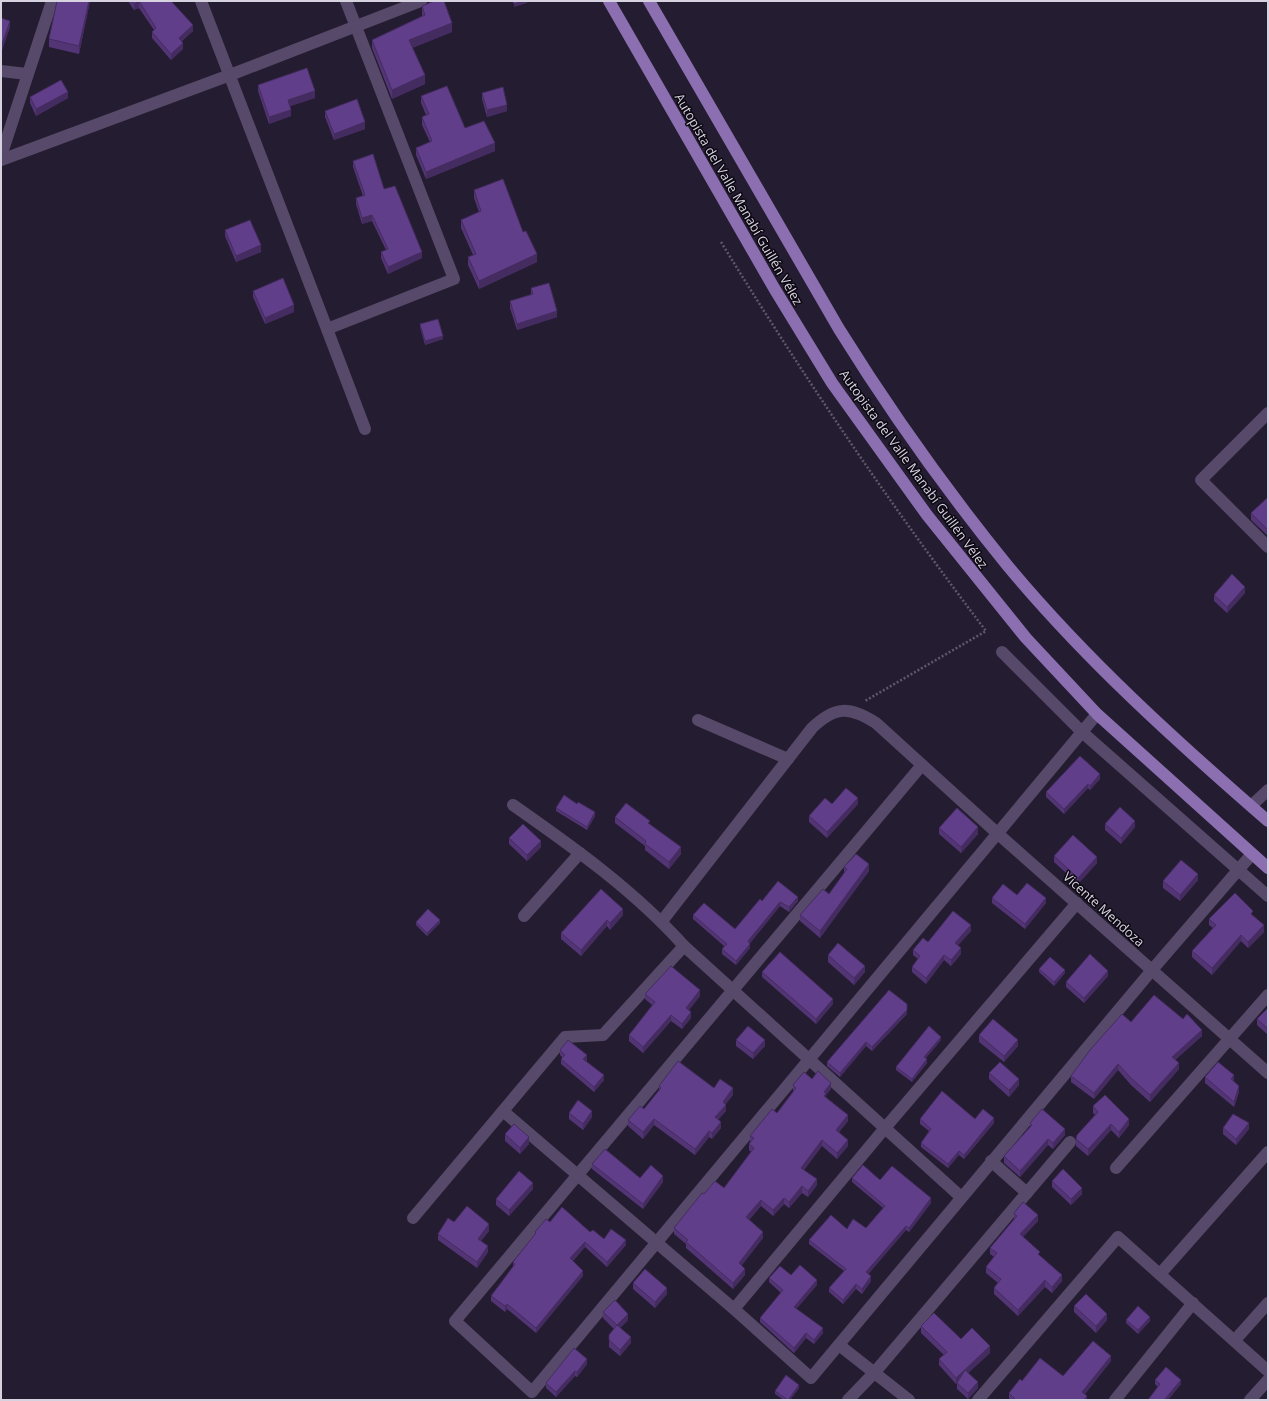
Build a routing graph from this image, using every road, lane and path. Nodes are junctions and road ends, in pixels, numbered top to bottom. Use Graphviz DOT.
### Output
graph roads {
  1 [pos="52,1"];
  2 [pos="201,1"];
  3 [pos="346,1"];
  4 [pos="421,1"];
  5 [pos="609,1"];
  6 [pos="649,1"];
  7 [pos="356,27"];
  8 [pos="1,71"];
  9 [pos="27,74"];
  10 [pos="230,75"];
  11 [pos="1,156"];
  12 [pos="1,160"];
  13 [pos="721,242"];
  14 [pos="327,329"];
  15 [pos="1268,413"];
  16 [pos="365,429"];
  17 [pos="1268,547"];
  18 [pos="1002,652"];
  19 [pos="849,710"];
  20 [pos="1097,714"];
  21 [pos="698,720"];
  22 [pos="1082,732"];
  23 [pos="788,759"];
  24 [pos="922,765"];
  25 [pos="1268,790"];
  26 [pos="513,805"];
  27 [pos="1251,806"];
  28 [pos="1268,821"];
  29 [pos="997,833"];
  30 [pos="580,853"];
  31 [pos="1252,854"];
  32 [pos="1268,868"];
  33 [pos="1239,870"];
  34 [pos="1268,896"];
  35 [pos="1077,903"];
  36 [pos="524,916"];
  37 [pos="662,921"];
  38 [pos="684,946"];
  39 [pos="1152,970"];
  40 [pos="733,990"];
  41 [pos="1268,995"];
  42 [pos="1229,1038"];
  43 [pos="808,1059"];
  44 [pos="1268,1073"];
  45 [pos="503,1111"];
  46 [pos="885,1128"];
  47 [pos="1070,1142"];
  48 [pos="1268,1152"];
  49 [pos="991,1161"];
  50 [pos="1116,1168"];
  51 [pos="578,1176"];
  52 [pos="1027,1193"];
  53 [pos="961,1197"];
  54 [pos="413,1218"];
  55 [pos="656,1242"];
  56 [pos="1160,1274"];
  57 [pos="1193,1303"];
  58 [pos="1268,1303"];
  59 [pos="734,1309"];
  60 [pos="1235,1340"];
  61 [pos="839,1345"];
  62 [pos="1268,1371"];
  63 [pos="875,1372"];
  64 [pos="1268,1380"];
  65 [pos="848,1400"];
  66 [pos="909,1400"];
  67 [pos="978,1400"];
  68 [pos="1115,1400"];
  69 [pos="1250,1400"];
  1 -- 9 [label="street"];
  2 -- 10 [label="street"];
  3 -- 7 [label="street"];
  4 -- 7 [label="street"];
  5 -- 20 [label="main road, Autopista del Valle Manabí Guillén Vélez"];
  6 -- 27 [label="main road, Autopista del Valle Manabí Guillén Vélez"];
  7 -- 10 [label="street"];
  7 -- 14 [label="street"];
  8 -- 9 [label="street"];
  9 -- 11 [label="street"];
  10 -- 12 [label="street"];
  10 -- 14 [label="street"];
  13 -- 19 [label="path"];
  14 -- 16 [label="street"];
  15 -- 17 [label="street"];
  18 -- 22 [label="street"];
  19 -- 23 [label="street"];
  19 -- 24 [label="street, Vicente Mendoza"];
  20 -- 22 [label="street"];
  20 -- 31 [label="main road, Autopista del Valle Manabí Guillén Vélez"];
  21 -- 23 [label="street"];
  22 -- 29 [label="street"];
  22 -- 33 [label="street"];
  23 -- 37 [label="street"];
  24 -- 29 [label="street, Vicente Mendoza"];
  24 -- 40 [label="street"];
  25 -- 27 [label="street"];
  26 -- 30 [label="street"];
  27 -- 28 [label="main road, Autopista del Valle Manabí Guillén Vélez"];
  29 -- 35 [label="street, Vicente Mendoza"];
  29 -- 43 [label="street"];
  30 -- 36 [label="street"];
  30 -- 37 [label="street"];
  31 -- 32 [label="main road, Autopista del Valle Manabí Guillén Vélez"];
  31 -- 33 [label="street"];
  33 -- 34 [label="street"];
  33 -- 39 [label="street"];
  35 -- 39 [label="street, Vicente Mendoza"];
  35 -- 46 [label="street"];
  37 -- 38 [label="street"];
  38 -- 40 [label="street"];
  38 -- 45 [label="street"];
  39 -- 42 [label="street, Vicente Mendoza"];
  39 -- 49 [label="street"];
  40 -- 43 [label="street"];
  40 -- 51 [label="street"];
  41 -- 42 [label="street"];
  42 -- 44 [label="street, Vicente Mendoza"];
  42 -- 50 [label="street"];
  43 -- 46 [label="street"];
  43 -- 55 [label="street"];
  45 -- 51 [label="street"];
  45 -- 54 [label="street"];
  46 -- 53 [label="street"];
  46 -- 59 [label="street"];
  47 -- 52 [label="street"];
  48 -- 56 [label="street"];
  49 -- 52 [label="street"];
  49 -- 53 [label="street"];
  51 -- 55 [label="street"];
  51 -- 55 [label="street"];
  52 -- 63 [label="street"];
  53 -- 61 [label="street"];
  55 -- 59 [label="street"];
  56 -- 57 [label="street"];
  56 -- 67 [label="street"];
  57 -- 60 [label="street"];
  57 -- 68 [label="street"];
  58 -- 60 [label="street"];
  59 -- 61 [label="street"];
  60 -- 62 [label="street"];
  61 -- 63 [label="street"];
  63 -- 65 [label="street"];
  63 -- 66 [label="street"];
  64 -- 69 [label="street"];
}
